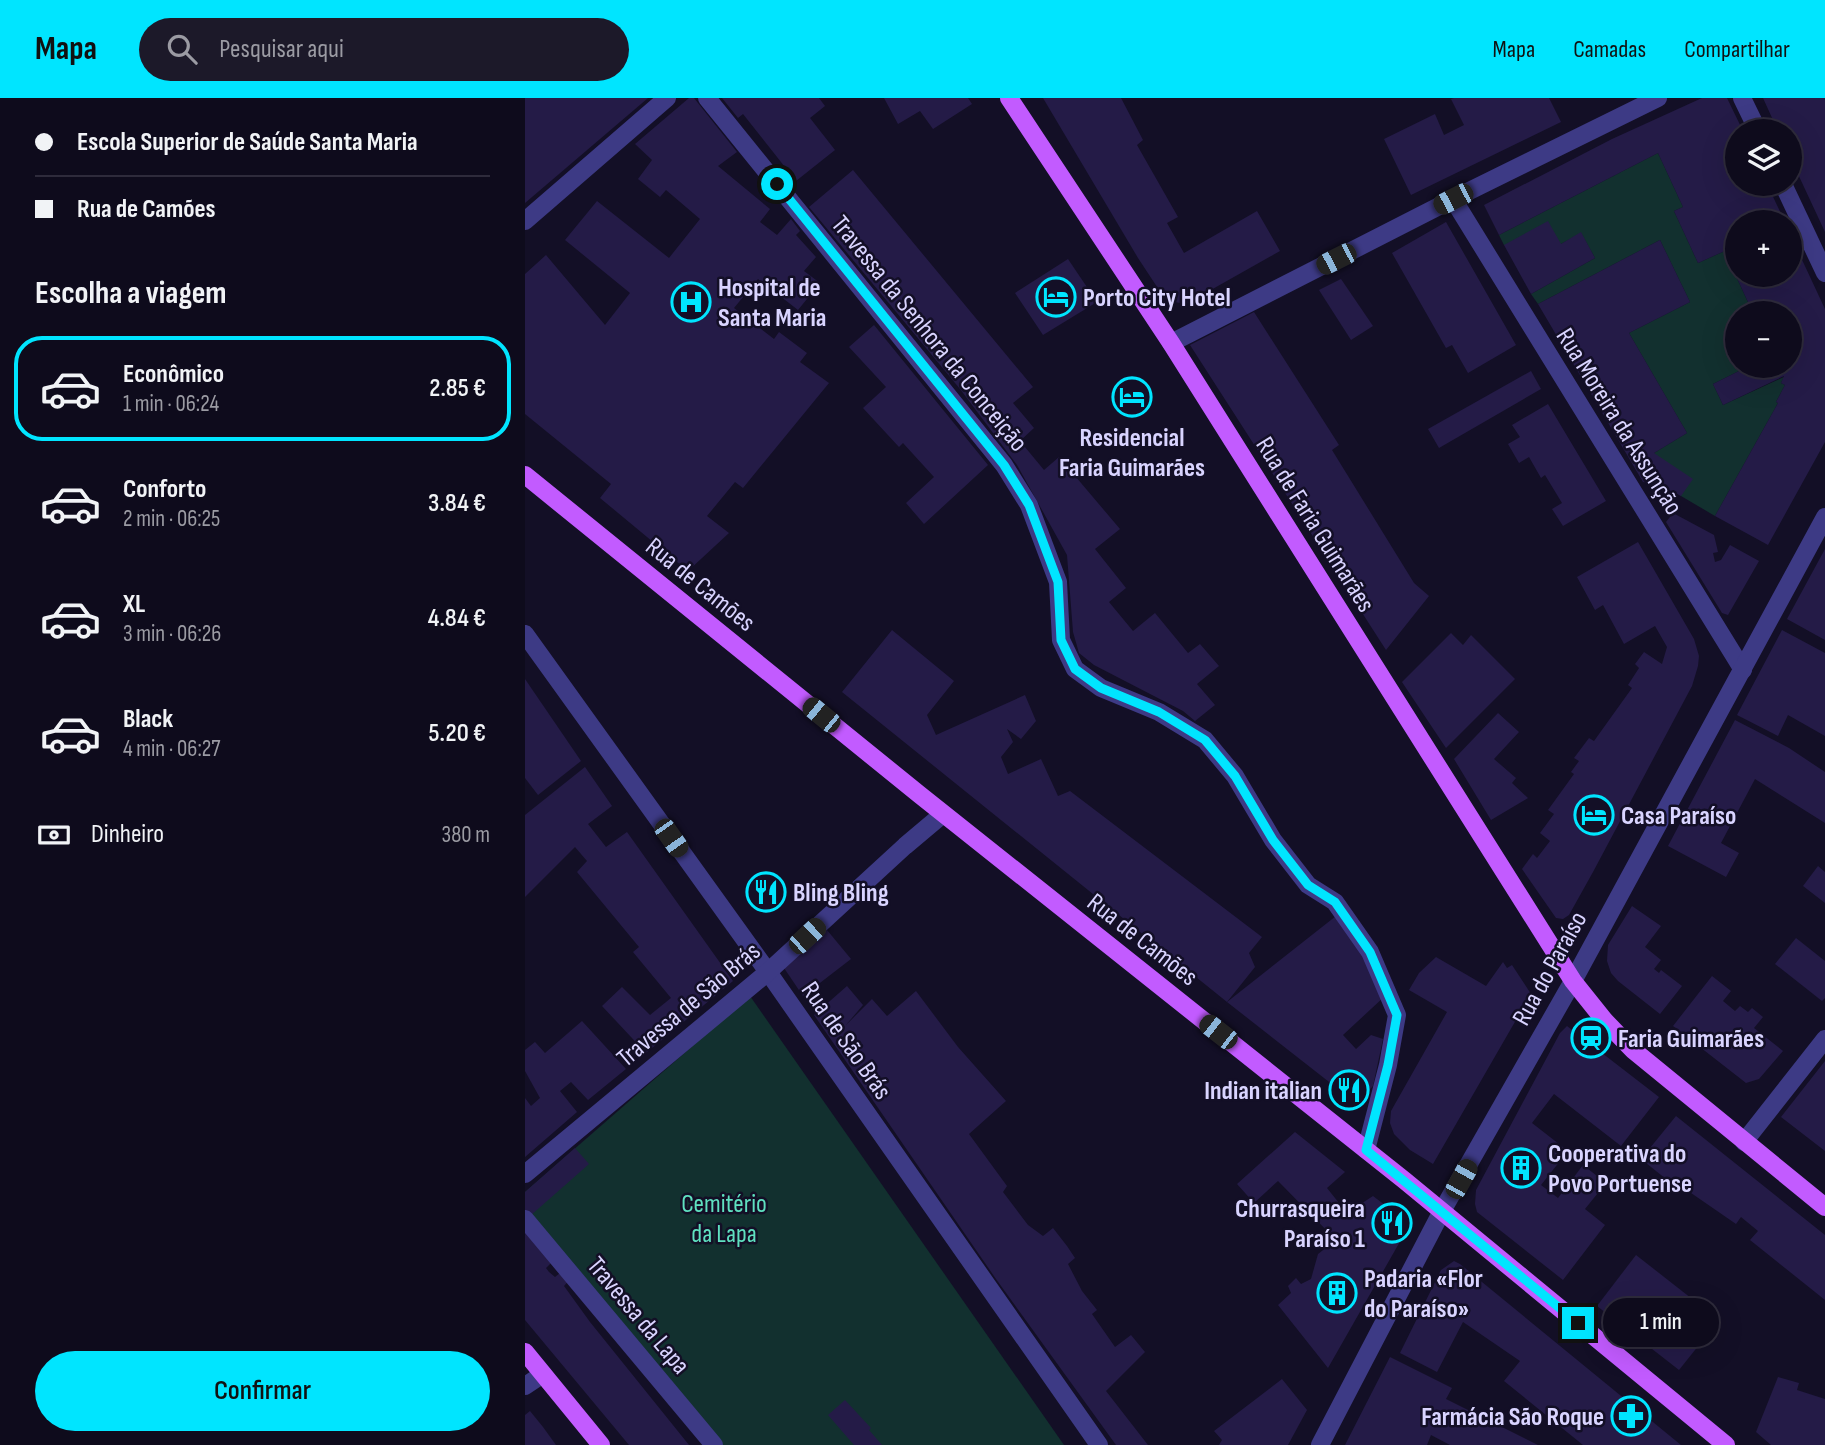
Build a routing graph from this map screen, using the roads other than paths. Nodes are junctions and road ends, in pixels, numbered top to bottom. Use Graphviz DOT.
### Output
graph roads {
  1 [pos="667,98"];
  2 [pos="707,98"];
  3 [pos="1009,98"];
  4 [pos="1658,98"];
  5 [pos="1742,98"];
  6 [pos="1752,119"];
  7 [pos="1789,196"];
  8 [pos="1453,199"];
  9 [pos="525,220"];
  10 [pos="1825,273"];
  11 [pos="1171,343"];
  12 [pos="525,475"];
  13 [pos="1825,517"];
  14 [pos="525,634"];
  15 [pos="1743,670"];
  16 [pos="943,814"];
  17 [pos="768,972"];
  18 [pos="1573,981"];
  19 [pos="1825,1039"];
  20 [pos="1744,1142"];
  21 [pos="1366,1150"];
  22 [pos="525,1174"];
  23 [pos="1825,1207"];
  24 [pos="1441,1211"];
  25 [pos="525,1219"];
  26 [pos="525,1352"];
  27 [pos="543,1374"];
  28 [pos="525,1386"];
  29 [pos="601,1445"];
  30 [pos="714,1445"];
  31 [pos="1099,1445"];
  32 [pos="1320,1445"];
  33 [pos="1726,1445"];
  1 -- 9 [label="street"];
  2 -- 21 [label="street, Travessa da Senhora da Conceição"];
  3 -- 11 [label="main road, Rua de Faria Guimarães"];
  4 -- 8 [label="street"];
  5 -- 6 [label="street"];
  7 -- 10 [label="street"];
  8 -- 11 [label="street"];
  8 -- 15 [label="street, Rua Moreira da Assunção"];
  11 -- 18 [label="main road, Rua de Faria Guimarães"];
  12 -- 16 [label="main road, Rua de Camões"];
  13 -- 15 [label="street, Rua do Paraíso"];
  14 -- 17 [label="street, Rua de São Brás"];
  15 -- 18 [label="street, Rua do Paraíso"];
  16 -- 17 [label="street, Travessa de São Brás"];
  16 -- 21 [label="main road, Rua de Camões"];
  17 -- 22 [label="street, Travessa de São Brás"];
  17 -- 31 [label="street, Rua de São Brás"];
  18 -- 20 [label="main road, Rua de Faria Guimarães"];
  18 -- 24 [label="street, Rua do Paraíso"];
  19 -- 20 [label="street"];
  20 -- 23 [label="main road, Rua de Faria Guimarães"];
  21 -- 24 [label="main road, Rua de Camões"];
  24 -- 32 [label="street, Rua do Paraíso"];
  24 -- 33 [label="main road, Rua de Camões"];
  25 -- 30 [label="street, Travessa da Lapa"];
  26 -- 27 [label="main road"];
  27 -- 28 [label="street"];
  27 -- 29 [label="main road"];
}
